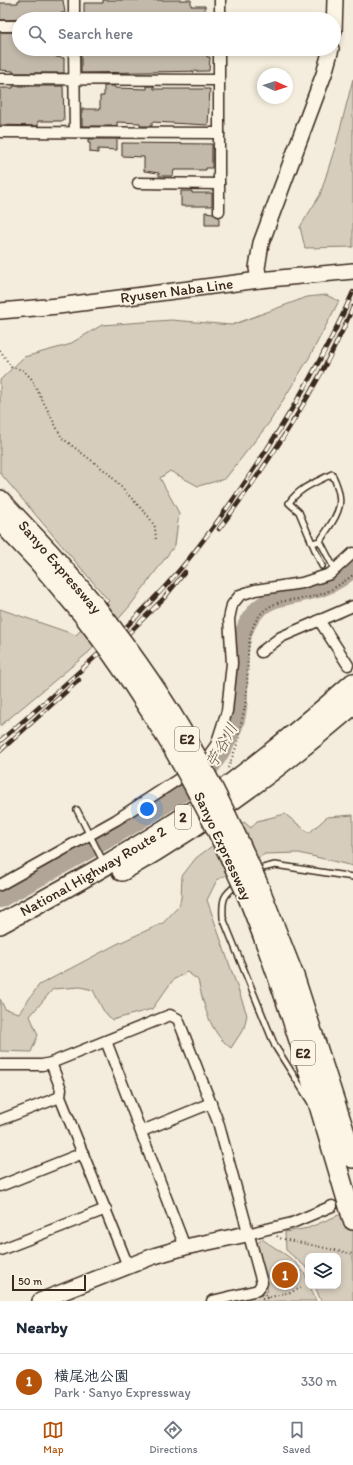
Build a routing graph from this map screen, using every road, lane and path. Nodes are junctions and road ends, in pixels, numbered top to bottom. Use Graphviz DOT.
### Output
graph roads {
  1 [pos="74,0"];
  2 [pos="220,0"];
  3 [pos="335,0"];
  4 [pos="74,12"];
  5 [pos="220,12"];
  6 [pos="335,12"];
  7 [pos="0,26"];
  8 [pos="12,26"];
  9 [pos="74,56"];
  10 [pos="219,56"];
  11 [pos="329,56"];
  12 [pos="0,79"];
  13 [pos="75,79"];
  14 [pos="218,80"];
  15 [pos="0,132"];
  16 [pos="75,132"];
  17 [pos="219,133"];
  18 [pos="138,183"];
  19 [pos="219,184"];
  20 [pos="218,211"];
  21 [pos="350,271"];
  22 [pos="258,280"];
  23 [pos="0,311"];
  24 [pos="0,350"];
  25 [pos="0,492"];
  26 [pos="0,500"];
  27 [pos="0,521"];
  28 [pos="0,528"];
  29 [pos="156,540"];
  30 [pos="320,541"];
  31 [pos="312,543"];
  32 [pos="353,554"];
  33 [pos="44,556"];
  34 [pos="322,566"];
  35 [pos="335,570"];
  36 [pos="353,606"];
  37 [pos="319,620"];
  38 [pos="260,652"];
  39 [pos="351,674"];
  40 [pos="353,705"];
  41 [pos="77,810"];
  42 [pos="90,837"];
  43 [pos="102,859"];
  44 [pos="353,877"];
  45 [pos="249,882"];
  46 [pos="0,885"];
  47 [pos="0,924"];
  48 [pos="0,938"];
  49 [pos="106,1041"];
  50 [pos="50,1063"];
  51 [pos="0,1065"];
  52 [pos="60,1097"];
  53 [pos="211,1103"];
  54 [pos="0,1120"];
  55 [pos="325,1123"];
  56 [pos="142,1131"];
  57 [pos="83,1153"];
  58 [pos="353,1158"];
  59 [pos="0,1186"];
  60 [pos="332,1206"];
  61 [pos="106,1209"];
  62 [pos="353,1220"];
  63 [pos="267,1229"];
  64 [pos="247,1234"];
  65 [pos="185,1247"];
  66 [pos="0,1250"];
  67 [pos="353,1254"];
  68 [pos="128,1266"];
  69 [pos="301,1288"];
  70 [pos="260,1299"];
  71 [pos="40,1301"];
  72 [pos="212,1301"];
  1 -- 4 [label="street"];
  2 -- 5 [label="street"];
  3 -- 6 [label="street"];
  7 -- 8 [label="street"];
  9 -- 13 [label="street"];
  10 -- 14 [label="street"];
  11 -- 22 [label="street"];
  12 -- 13 [label="street"];
  13 -- 14 [label="street"];
  13 -- 16 [label="street"];
  14 -- 17 [label="street"];
  15 -- 16 [label="street"];
  16 -- 17 [label="street"];
  17 -- 19 [label="street"];
  18 -- 19 [label="street"];
  19 -- 20 [label="street"];
  21 -- 22 [label="street, Ryusen Naba Line"];
  22 -- 23 [label="street, Ryusen Naba Line"];
  24 -- 29 [label="path"];
  25 -- 33 [label="lane"];
  26 -- 33 [label="highway, Sanyo Expressway / E2"];
  27 -- 33 [label="highway, Sanyo Expressway / E2"];
  28 -- 33 [label="lane"];
  30 -- 31 [label="lane"];
  30 -- 31 [label="lane"];
  30 -- 35 [label="lane"];
  31 -- 34 [label="lane"];
  32 -- 35 [label="street"];
  33 -- 45 [label="highway, Sanyo Expressway / E2, bridge"];
  35 -- 42 [label="street"];
  36 -- 37 [label="street"];
  37 -- 38 [label="street"];
  37 -- 39 [label="street"];
  39 -- 43 [label="highway, National Highway Route 2 / 2"];
  40 -- 48 [label="highway, National Highway Route 2 / 2"];
  41 -- 42 [label="lane"];
  42 -- 43 [label="lane"];
  42 -- 46 [label="street"];
  43 -- 47 [label="highway, National Highway Route 2 / 2"];
  44 -- 45 [label="lane"];
  45 -- 55 [label="highway, Sanyo Expressway / E2"];
  45 -- 55 [label="lane"];
  45 -- 58 [label="highway, Sanyo Expressway / E2"];
  49 -- 50 [label="street"];
  49 -- 53 [label="street"];
  49 -- 56 [label="street"];
  50 -- 51 [label="street"];
  50 -- 52 [label="street"];
  52 -- 54 [label="street"];
  52 -- 57 [label="street"];
  53 -- 56 [label="street"];
  53 -- 64 [label="street"];
  55 -- 62 [label="highway, Sanyo Expressway / E2"];
  56 -- 65 [label="street"];
  57 -- 59 [label="street"];
  57 -- 61 [label="street"];
  60 -- 63 [label="street"];
  61 -- 66 [label="street"];
  61 -- 68 [label="street"];
  63 -- 64 [label="street"];
  63 -- 67 [label="path"];
  64 -- 65 [label="street"];
  64 -- 72 [label="street"];
  65 -- 68 [label="street"];
  68 -- 71 [label="street"];
  69 -- 70 [label="path"];
}
